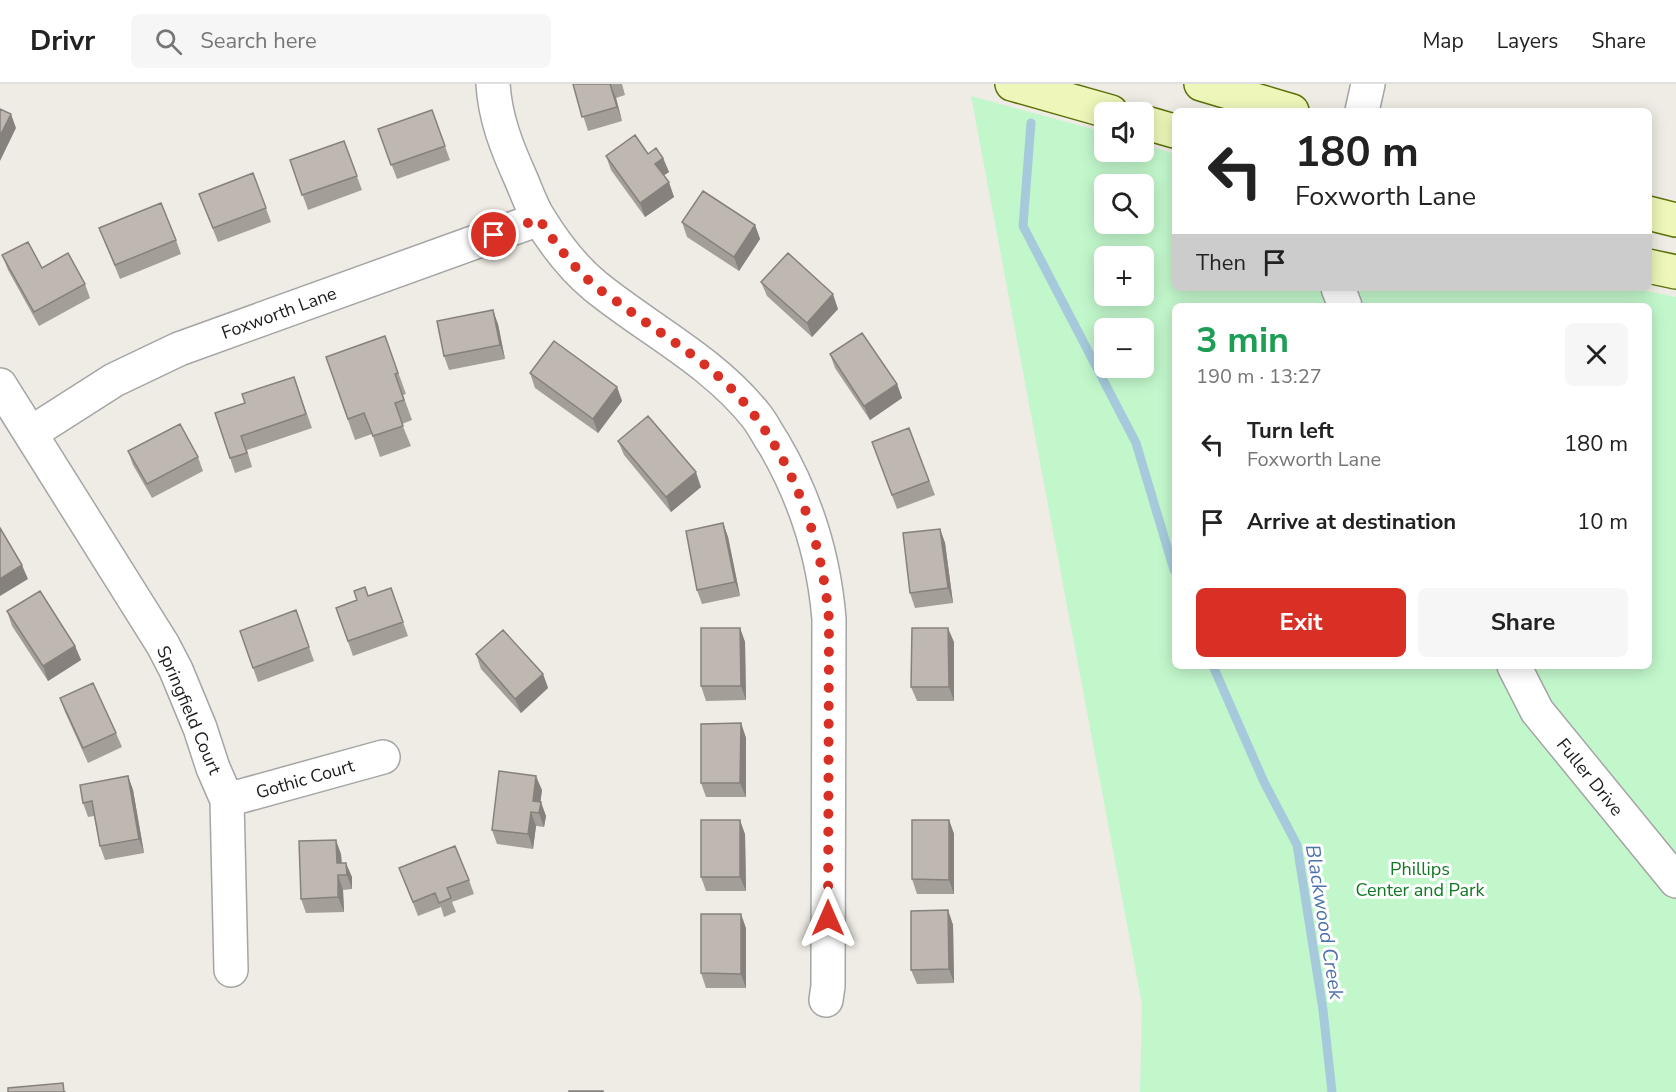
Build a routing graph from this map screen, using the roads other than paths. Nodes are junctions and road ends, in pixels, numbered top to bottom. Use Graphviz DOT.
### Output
graph roads {
  1 [pos="493,84"];
  2 [pos="1012,84"];
  3 [pos="1201,84"];
  4 [pos="1368,84"];
  5 [pos="1094,107"];
  6 [pos="1282,108"];
  7 [pos="1363,108"];
  8 [pos="1154,125"];
  9 [pos="1172,130"];
  10 [pos="1652,214"];
  11 [pos="539,219"];
  12 [pos="1676,220"];
  13 [pos="1652,267"];
  14 [pos="1676,272"];
  15 [pos="0,385"];
  16 [pos="31,433"];
  17 [pos="1516,669"];
  18 [pos="383,757"];
  19 [pos="227,800"];
  20 [pos="1676,881"];
  21 [pos="231,970"];
  22 [pos="826,1000"];
  1 -- 11 [label="street"];
  2 -- 5 [label="main road"];
  3 -- 6 [label="main road"];
  4 -- 7 [label="street"];
  8 -- 9 [label="main road"];
  10 -- 12 [label="main road"];
  11 -- 16 [label="street, Foxworth Lane"];
  11 -- 22 [label="street"];
  13 -- 14 [label="main road"];
  15 -- 16 [label="street, Springfield Court"];
  16 -- 19 [label="street, Springfield Court"];
  17 -- 20 [label="street, Fuller Drive"];
  18 -- 19 [label="street, Gothic Court"];
  19 -- 21 [label="street, Springfield Court"];
}
